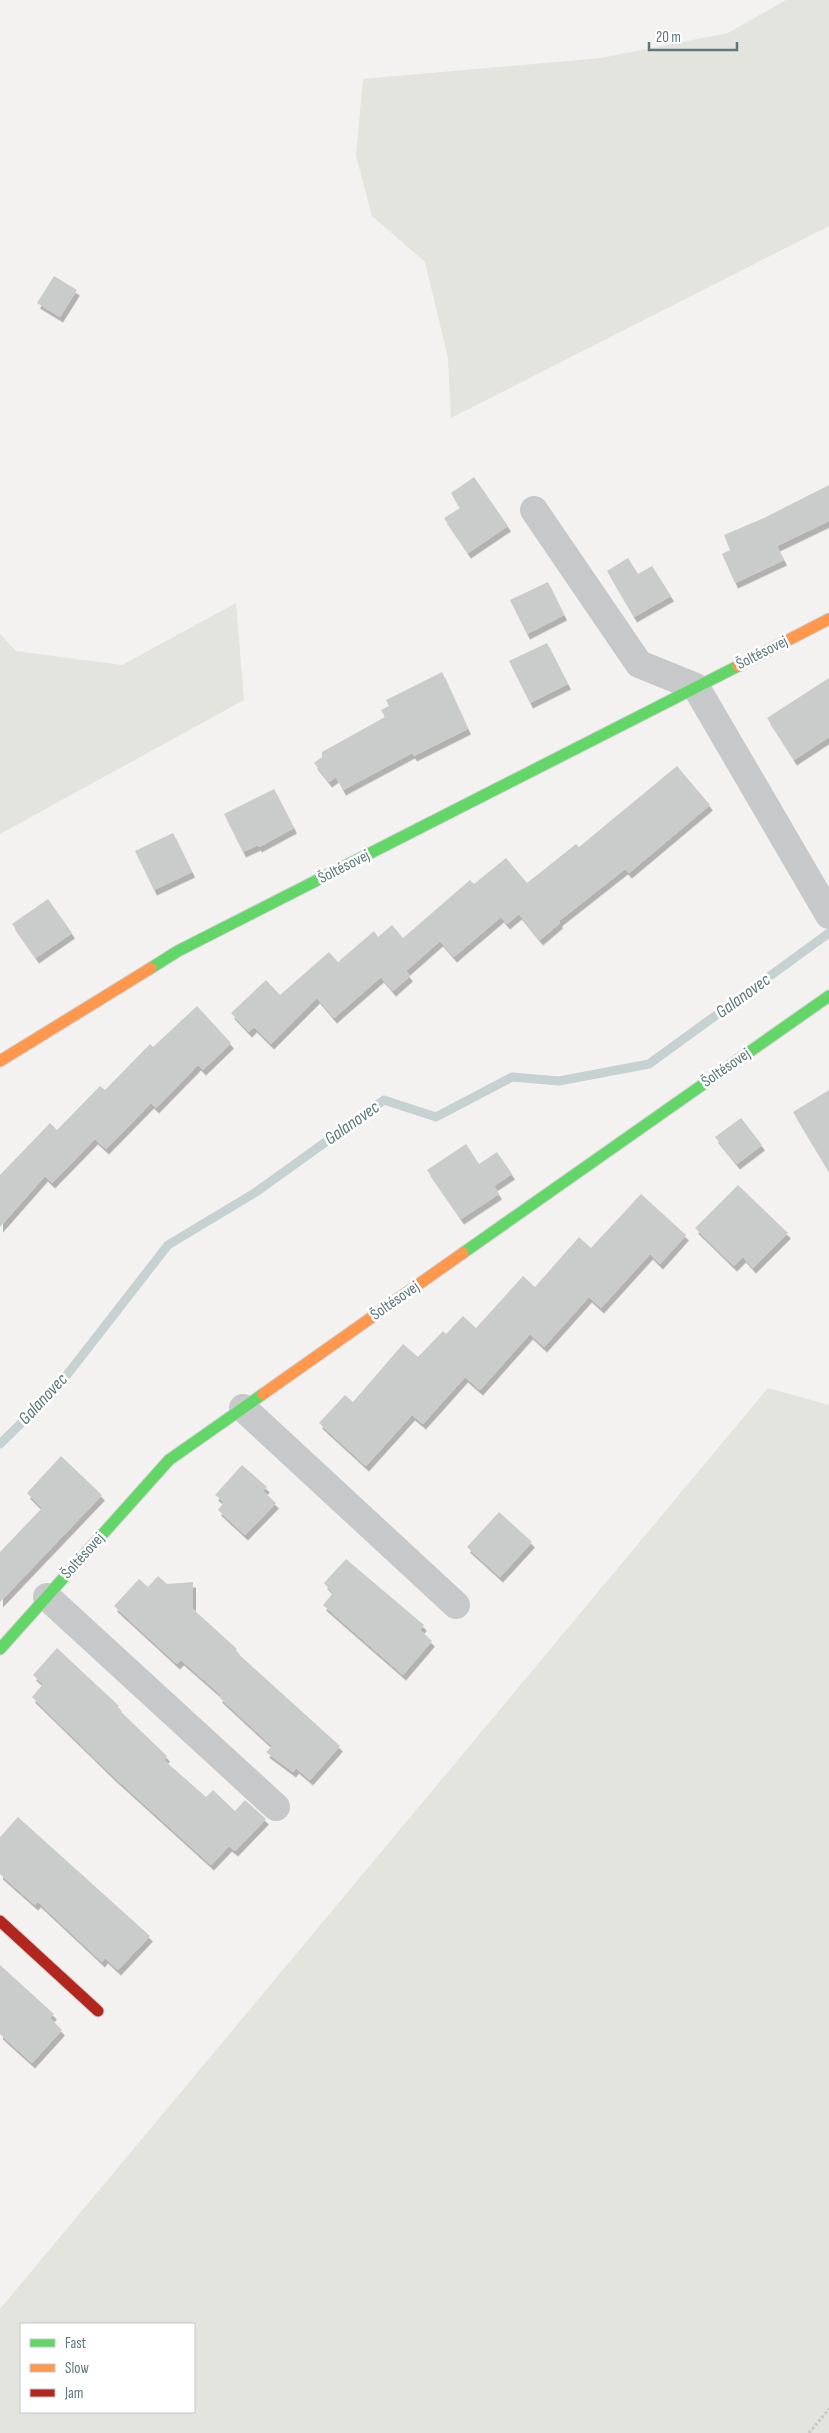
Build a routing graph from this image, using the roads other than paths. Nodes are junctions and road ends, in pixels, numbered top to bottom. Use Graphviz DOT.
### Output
graph roads {
  1 [pos="534,510"];
  2 [pos="829,619"];
  3 [pos="696,687"];
  4 [pos="829,915"];
  5 [pos="829,996"];
  6 [pos="0,1062"];
  7 [pos="243,1408"];
  8 [pos="47,1597"];
  9 [pos="456,1605"];
  10 [pos="0,1649"];
  11 [pos="276,1806"];
  12 [pos="0,1921"];
  13 [pos="98,2011"];
  1 -- 3 [label="street"];
  2 -- 3 [label="street, Šoltésovej"];
  3 -- 4 [label="street"];
  3 -- 6 [label="street, Šoltésovej"];
  5 -- 7 [label="street, Šoltésovej"];
  7 -- 8 [label="street, Šoltésovej"];
  7 -- 9 [label="street"];
  8 -- 10 [label="street, Šoltésovej"];
  8 -- 11 [label="street"];
  12 -- 13 [label="street"];
}
